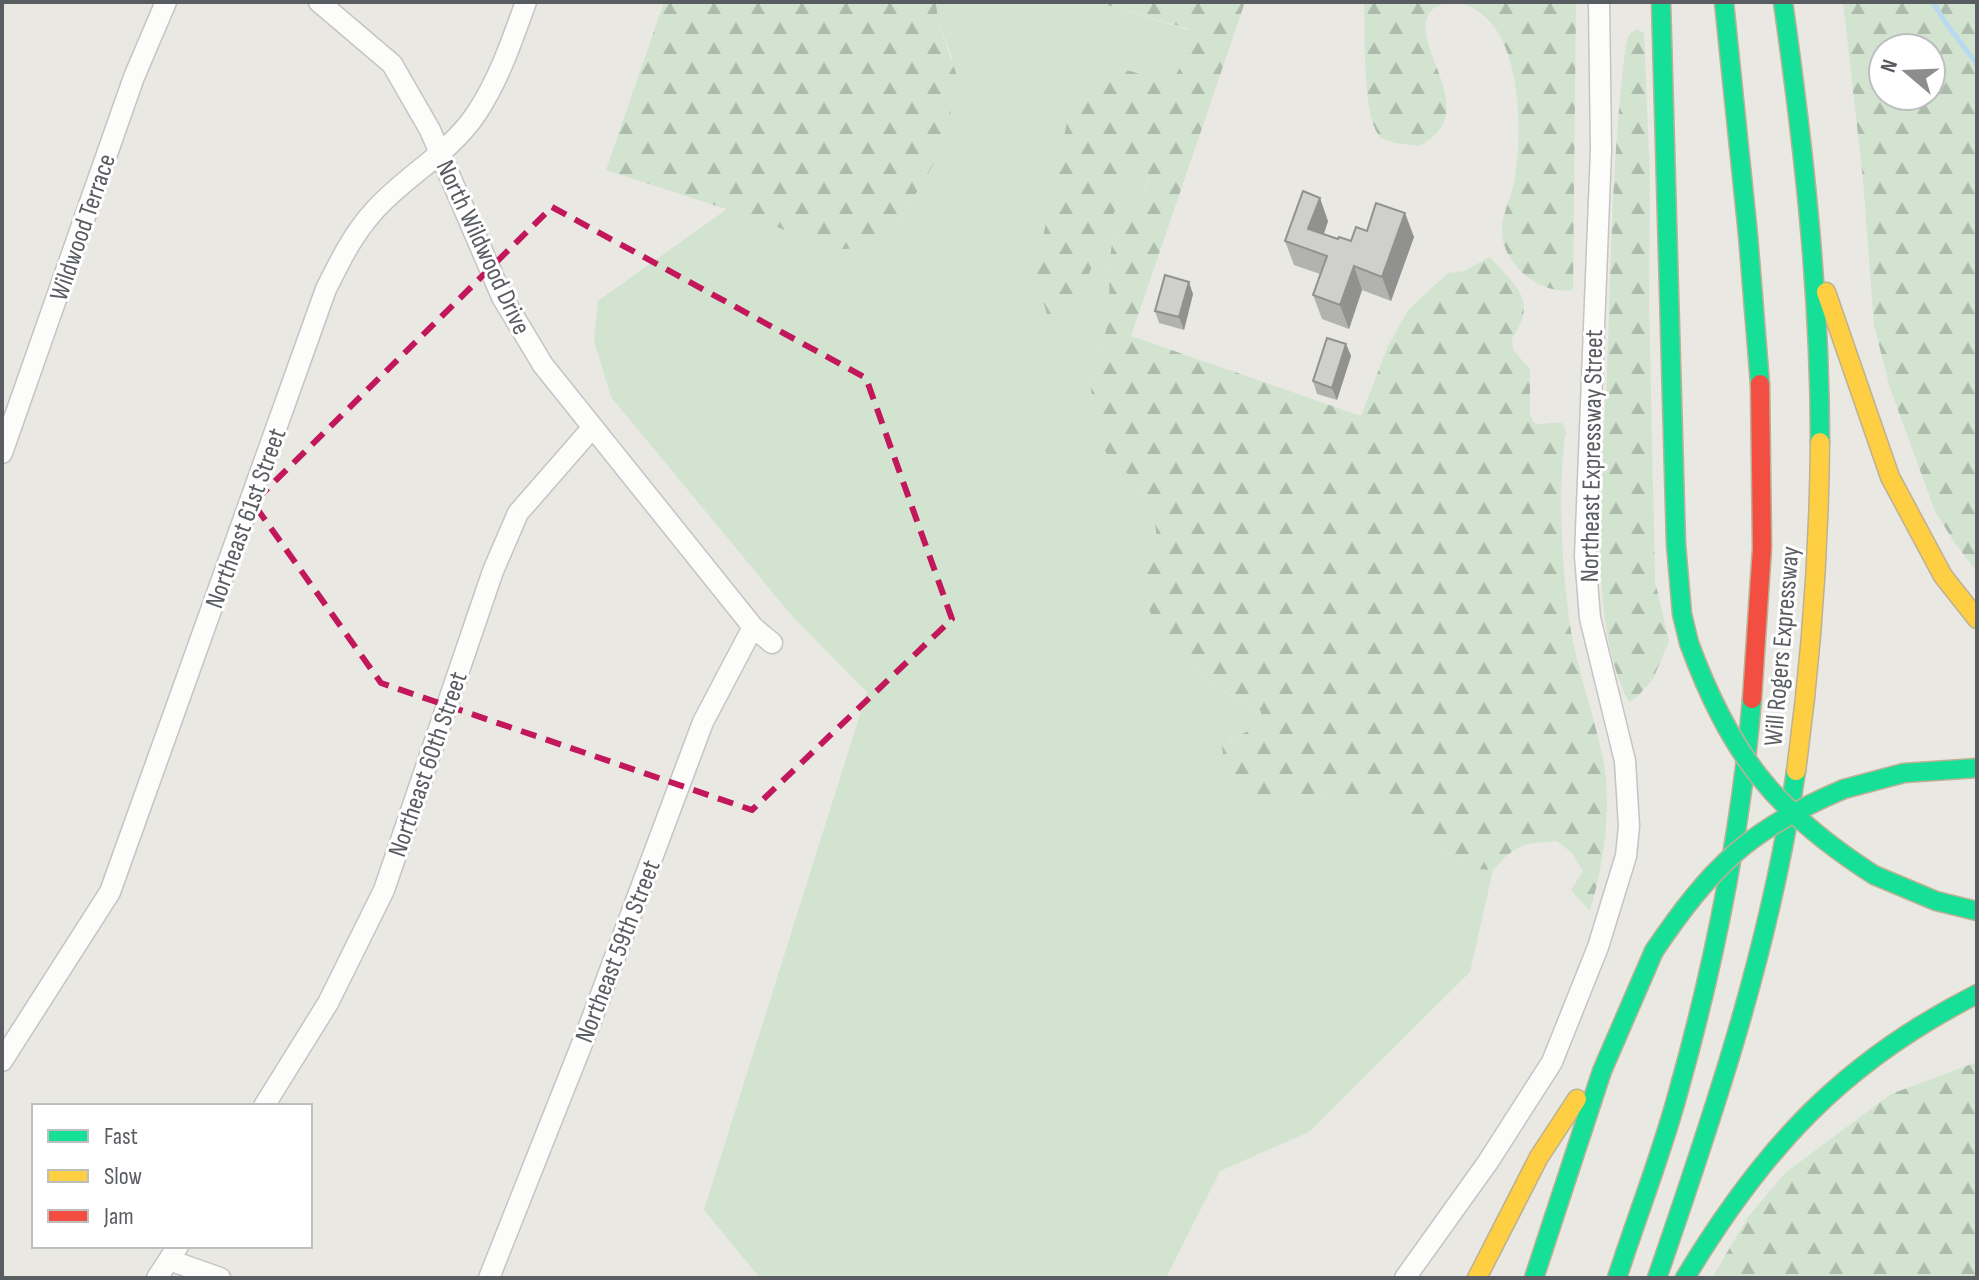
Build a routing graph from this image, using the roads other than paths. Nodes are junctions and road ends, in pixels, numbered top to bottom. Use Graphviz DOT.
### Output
graph roads {
  1 [pos="166,2"];
  2 [pos="319,2"];
  3 [pos="526,2"];
  4 [pos="1599,2"];
  5 [pos="1661,2"];
  6 [pos="1724,2"];
  7 [pos="1783,2"];
  8 [pos="439,153"];
  9 [pos="1814,259"];
  10 [pos="593,427"];
  11 [pos="2,453"];
  12 [pos="1977,619"];
  13 [pos="753,627"];
  14 [pos="772,643"];
  15 [pos="1977,768"];
  16 [pos="1977,911"];
  17 [pos="1977,994"];
  18 [pos="1605,1057"];
  19 [pos="2,1061"];
  20 [pos="1677,1096"];
  21 [pos="265,1104"];
  22 [pos="1616,1222"];
  23 [pos="173,1253"];
  24 [pos="157,1278"];
  25 [pos="220,1278"];
  26 [pos="489,1278"];
  27 [pos="1405,1278"];
  28 [pos="1477,1278"];
  29 [pos="1534,1278"];
  30 [pos="1617,1278"];
  31 [pos="1657,1278"];
  32 [pos="1685,1278"];
  1 -- 11 [label="street, Wildwood Terrace"];
  2 -- 8 [label="street, North Wildwood Drive"];
  3 -- 8 [label="street, Northeast 61st Street"];
  4 -- 27 [label="street, Northeast Expressway Street"];
  5 -- 16 [label="highway, bridge"];
  6 -- 20 [label="highway, Will Rogers Expressway"];
  7 -- 9 [label="highway, Will Rogers Expressway"];
  8 -- 10 [label="street, North Wildwood Drive"];
  8 -- 19 [label="street, Northeast 61st Street"];
  9 -- 12 [label="highway"];
  9 -- 31 [label="highway, Will Rogers Expressway"];
  10 -- 13 [label="street, North Wildwood Drive"];
  10 -- 21 [label="street, Northeast 60th Street"];
  13 -- 14 [label="street, North Wildwood Drive"];
  13 -- 26 [label="street, Northeast 59th Street"];
  15 -- 18 [label="highway, bridge"];
  17 -- 32 [label="highway"];
  18 -- 28 [label="highway"];
  18 -- 29 [label="highway"];
  20 -- 22 [label="highway"];
  20 -- 30 [label="highway, Will Rogers Expressway"];
  23 -- 24 [label="street"];
  23 -- 25 [label="street"];
}
